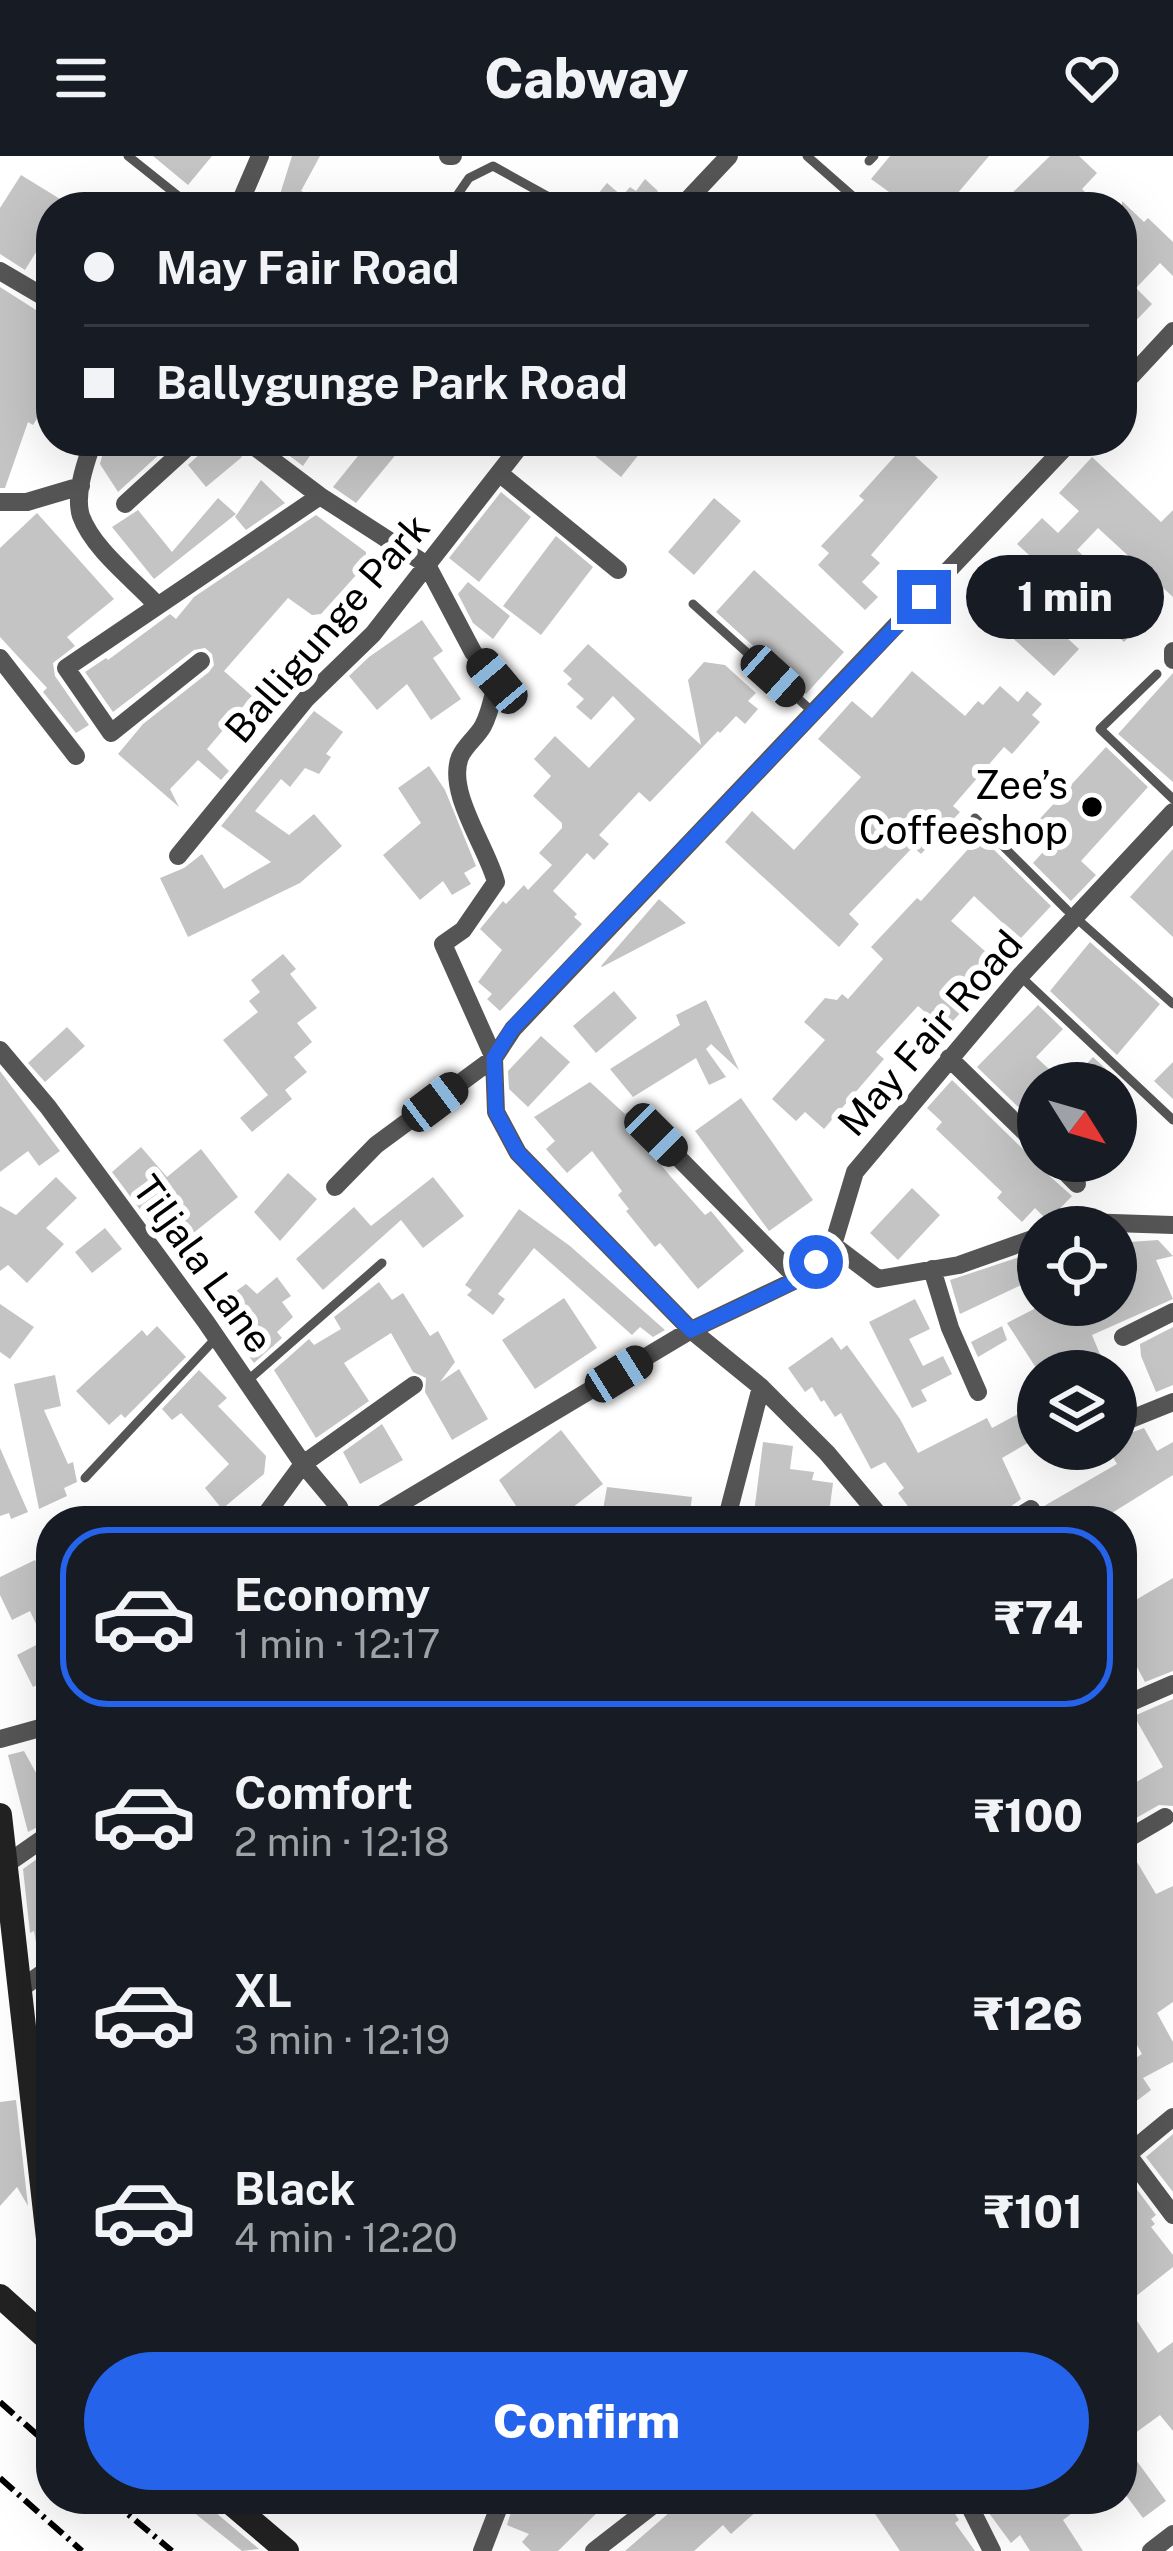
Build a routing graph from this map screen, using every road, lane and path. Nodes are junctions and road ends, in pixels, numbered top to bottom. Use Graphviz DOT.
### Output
graph roads {
  1 [pos="128,156"];
  2 [pos="260,156"];
  3 [pos="494,156"];
  4 [pos="729,156"];
  5 [pos="807,156"];
  6 [pos="481,172"];
  7 [pos="173,192"];
  8 [pos="244,192"];
  9 [pos="459,192"];
  10 [pos="540,192"];
  11 [pos="695,192"];
  12 [pos="848,192"];
  13 [pos="0,271"];
  14 [pos="36,292"];
  15 [pos="1173,331"];
  16 [pos="1137,370"];
  17 [pos="89,456"];
  18 [pos="178,456"];
  19 [pos="268,456"];
  20 [pos="512,456"];
  21 [pos="1057,456"];
  22 [pos="499,473"];
  23 [pos="81,486"];
  24 [pos="320,496"];
  25 [pos="0,502"];
  26 [pos="125,504"];
  27 [pos="427,565"];
  28 [pos="618,570"];
  29 [pos="156,604"];
  30 [pos="693,604"];
  31 [pos="1,661"];
  32 [pos="201,662"];
  33 [pos="1157,674"];
  34 [pos="814,713"];
  35 [pos="76,756"];
  36 [pos="1173,799"];
  37 [pos="1173,812"];
  38 [pos="976,818"];
  39 [pos="178,856"];
  40 [pos="1075,917"];
  41 [pos="1020,976"];
  42 [pos="1173,1004"];
  43 [pos="0,1050"];
  44 [pos="494,1058"];
  45 [pos="950,1058"];
  46 [pos="1173,1120"];
  47 [pos="1017,1123"];
  48 [pos="656,1135"];
  49 [pos="335,1186"];
  50 [pos="1137,1224"];
  51 [pos="1173,1225"];
  52 [pos="833,1245"];
  53 [pos="1017,1245"];
  54 [pos="382,1263"];
  55 [pos="932,1269"];
  56 [pos="799,1279"];
  57 [pos="1173,1312"];
  58 [pos="691,1330"];
  59 [pos="217,1337"];
  60 [pos="1124,1337"];
  61 [pos="246,1382"];
  62 [pos="414,1385"];
  63 [pos="761,1387"];
  64 [pos="978,1392"];
  65 [pos="1173,1402"];
  66 [pos="1137,1417"];
  67 [pos="303,1464"];
  68 [pos="85,1478"];
  69 [pos="271,1506"];
  70 [pos="338,1506"];
  71 [pos="396,1506"];
  72 [pos="730,1506"];
  73 [pos="871,1506"];
  74 [pos="1171,1689"];
  75 [pos="1137,1701"];
  76 [pos="36,1729"];
  77 [pos="0,1739"];
  78 [pos="0,1816"];
  79 [pos="1170,1821"];
  80 [pos="1137,1835"];
  81 [pos="36,1843"];
  82 [pos="5,1865"];
  83 [pos="36,1978"];
  84 [pos="19,1990"];
  85 [pos="36,2074"];
  86 [pos="1173,2117"];
  87 [pos="1137,2147"];
  88 [pos="1137,2172"];
  89 [pos="1173,2215"];
  90 [pos="0,2296"];
  91 [pos="36,2328"];
  92 [pos="244,2514"];
  93 [pos="496,2514"];
  94 [pos="644,2514"];
  95 [pos="972,2514"];
  96 [pos="1173,2534"];
  97 [pos="604,2548"];
  98 [pos="987,2549"];
  99 [pos="287,2551"];
  100 [pos="482,2551"];
  101 [pos="1151,2551"];
  1 -- 7 [label="lane"];
  2 -- 8 [label="street"];
  3 -- 6 [label="lane"];
  4 -- 11 [label="street"];
  5 -- 12 [label="lane"];
  6 -- 9 [label="lane"];
  6 -- 10 [label="lane"];
  13 -- 14 [label="street"];
  15 -- 16 [label="street"];
  17 -- 23 [label="street"];
  18 -- 26 [label="street"];
  19 -- 24 [label="street"];
  20 -- 22 [label="street, Balligunge Park"];
  21 -- 34 [label="street"];
  22 -- 27 [label="street, Balligunge Park"];
  22 -- 28 [label="street"];
  23 -- 25 [label="street"];
  23 -- 29 [label="street"];
  24 -- 27 [label="street"];
  24 -- 29 [label="street"];
  27 -- 39 [label="street, Balligunge Park"];
  27 -- 44 [label="street"];
  29 -- 32 [label="street"];
  30 -- 34 [label="lane"];
  31 -- 35 [label="street"];
  33 -- 36 [label="lane"];
  34 -- 44 [label="street"];
  37 -- 40 [label="street, May Fair Road"];
  38 -- 40 [label="lane"];
  40 -- 41 [label="street, May Fair Road"];
  40 -- 42 [label="lane"];
  41 -- 45 [label="street, May Fair Road"];
  41 -- 46 [label="lane"];
  43 -- 59 [label="street, Tiljala Lane"];
  44 -- 49 [label="street"];
  44 -- 58 [label="street"];
  45 -- 47 [label="street"];
  45 -- 52 [label="street, May Fair Road"];
  48 -- 56 [label="street"];
  50 -- 51 [label="street"];
  52 -- 55 [label="street"];
  52 -- 56 [label="street, May Fair Road"];
  53 -- 55 [label="street"];
  54 -- 61 [label="lane"];
  55 -- 64 [label="street"];
  56 -- 58 [label="street, May Fair Road"];
  57 -- 60 [label="street"];
  58 -- 63 [label="street"];
  58 -- 71 [label="street, May Fair Road"];
  59 -- 61 [label="street, Tiljala Lane"];
  59 -- 68 [label="lane"];
  61 -- 67 [label="street, Tiljala Lane"];
  62 -- 67 [label="street"];
  63 -- 72 [label="street"];
  63 -- 73 [label="street"];
  65 -- 66 [label="street"];
  67 -- 69 [label="street"];
  67 -- 70 [label="street, Tiljala Lane"];
  74 -- 75 [label="street"];
  76 -- 77 [label="street"];
  78 -- 82 [label="street"];
  79 -- 80 [label="street"];
  81 -- 82 [label="street"];
  82 -- 84 [label="street"];
  83 -- 84 [label="street"];
  84 -- 85 [label="street"];
  86 -- 87 [label="street"];
  88 -- 89 [label="street"];
  90 -- 91 [label="street"];
  92 -- 99 [label="street"];
  93 -- 100 [label="street"];
  94 -- 97 [label="street"];
  95 -- 98 [label="street"];
  96 -- 101 [label="street"];
}
